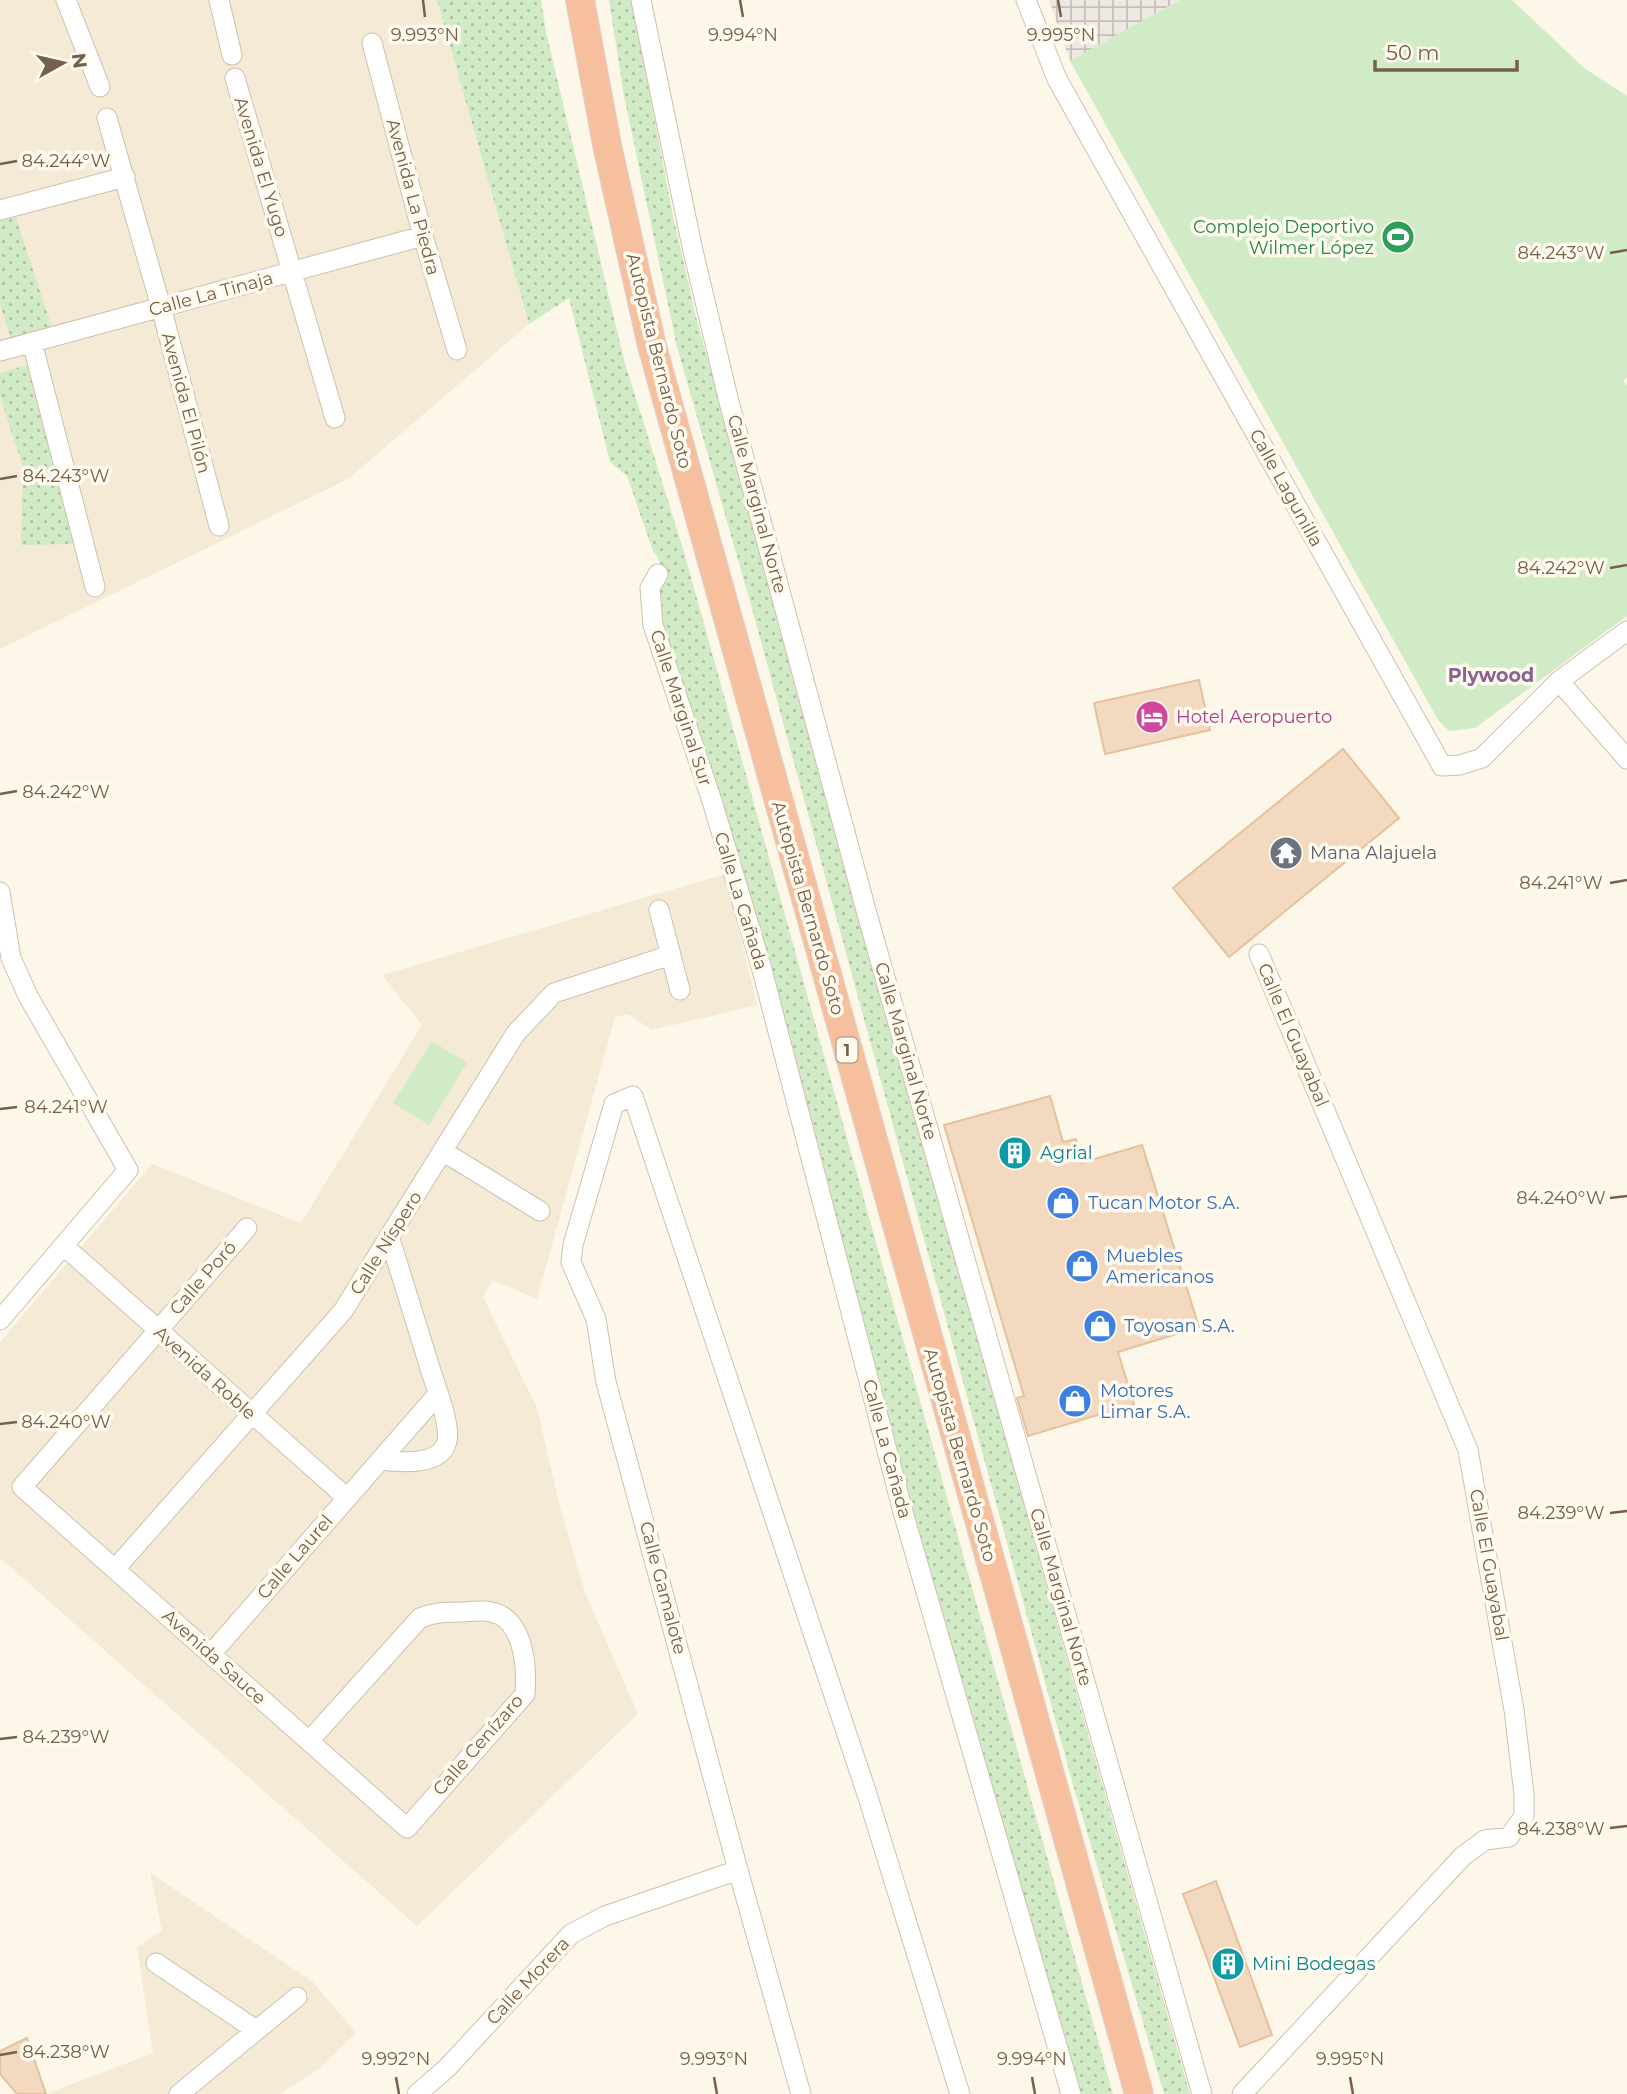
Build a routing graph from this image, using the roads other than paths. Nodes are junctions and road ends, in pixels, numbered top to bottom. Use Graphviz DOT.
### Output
graph roads {
  1 [pos="66,0"];
  2 [pos="219,0"];
  3 [pos="580,0"];
  4 [pos="641,0"];
  5 [pos="1026,0"];
  6 [pos="372,43"];
  7 [pos="232,55"];
  8 [pos="235,78"];
  9 [pos="100,87"];
  10 [pos="107,118"];
  11 [pos="125,177"];
  12 [pos="0,210"];
  13 [pos="423,236"];
  14 [pos="292,272"];
  15 [pos="161,307"];
  16 [pos="32,342"];
  17 [pos="457,350"];
  18 [pos="0,351"];
  19 [pos="335,418"];
  20 [pos="219,527"];
  21 [pos="658,574"];
  22 [pos="95,587"];
  23 [pos="1627,631"];
  24 [pos="1559,681"];
  25 [pos="1627,759"];
  26 [pos="712,801"];
  27 [pos="0,892"];
  28 [pos="659,910"];
  29 [pos="1259,954"];
  30 [pos="671,955"];
  31 [pos="680,990"];
  32 [pos="443,1152"];
  33 [pos="540,1211"];
  34 [pos="247,1228"];
  35 [pos="390,1239"];
  36 [pos="64,1246"];
  37 [pos="0,1320"];
  38 [pos="157,1330"];
  39 [pos="438,1394"];
  40 [pos="253,1415"];
  41 [pos="380,1460"];
  42 [pos="22,1487"];
  43 [pos="347,1498"];
  44 [pos="115,1569"];
  45 [pos="211,1654"];
  46 [pos="309,1741"];
  47 [pos="407,1828"];
  48 [pos="737,1870"];
  49 [pos="156,1963"];
  50 [pos="297,1997"];
  51 [pos="256,2030"];
  52 [pos="179,2094"];
  53 [pos="417,2094"];
  54 [pos="802,2094"];
  55 [pos="960,2094"];
  56 [pos="1071,2094"];
  57 [pos="1139,2094"];
  58 [pos="1202,2094"];
  59 [pos="1242,2094"];
  1 -- 9 [label="street"];
  2 -- 7 [label="street"];
  3 -- 57 [label="highway, Autopista Bernardo Soto / 1"];
  4 -- 58 [label="street, Calle Marginal Norte"];
  5 -- 24 [label="street, Calle Lagunilla"];
  6 -- 13 [label="street, Avenida La Piedra"];
  8 -- 14 [label="street, Avenida El Yugo"];
  10 -- 11 [label="street, Avenida El Pilón"];
  11 -- 12 [label="street"];
  11 -- 15 [label="street, Avenida El Pilón"];
  13 -- 14 [label="street, Calle La Tinaja"];
  13 -- 17 [label="street, Avenida La Piedra"];
  14 -- 15 [label="street, Calle La Tinaja"];
  14 -- 19 [label="street, Avenida El Yugo"];
  15 -- 16 [label="street, Calle La Tinaja"];
  15 -- 20 [label="street, Avenida El Pilón"];
  16 -- 18 [label="street, Calle La Tinaja"];
  16 -- 22 [label="street"];
  21 -- 26 [label="street, Calle Marginal Sur"];
  23 -- 24 [label="street, Calle Lagunilla"];
  24 -- 25 [label="street"];
  26 -- 56 [label="street, Calle La Cañada"];
  27 -- 36 [label="street"];
  28 -- 30 [label="street"];
  29 -- 59 [label="street, Calle El Guayabal"];
  30 -- 31 [label="street"];
  30 -- 32 [label="street, Calle Níspero"];
  32 -- 33 [label="street"];
  32 -- 35 [label="street, Calle Níspero"];
  34 -- 38 [label="street, Calle Poró"];
  35 -- 39 [label="street"];
  35 -- 40 [label="street, Calle Níspero"];
  36 -- 37 [label="street"];
  36 -- 38 [label="street, Avenida Roble"];
  38 -- 40 [label="street, Avenida Roble"];
  38 -- 42 [label="street, Calle Poró"];
  39 -- 41 [label="street, Calle Laurel"];
  39 -- 41 [label="street"];
  40 -- 43 [label="street, Avenida Roble"];
  40 -- 44 [label="street, Calle Níspero"];
  41 -- 43 [label="street, Calle Laurel"];
  42 -- 44 [label="street, Avenida Sauce"];
  43 -- 45 [label="street, Calle Laurel"];
  44 -- 45 [label="street, Avenida Sauce"];
  45 -- 46 [label="street, Avenida Sauce"];
  46 -- 47 [label="street, Avenida Sauce"];
  46 -- 47 [label="street, Calle Cenízaro"];
  48 -- 53 [label="street, Calle Morera"];
  48 -- 54 [label="street, Calle Gamalote"];
  48 -- 55 [label="street, Calle Gamalote"];
  49 -- 51 [label="street"];
  50 -- 51 [label="street"];
  51 -- 52 [label="street"];
}
